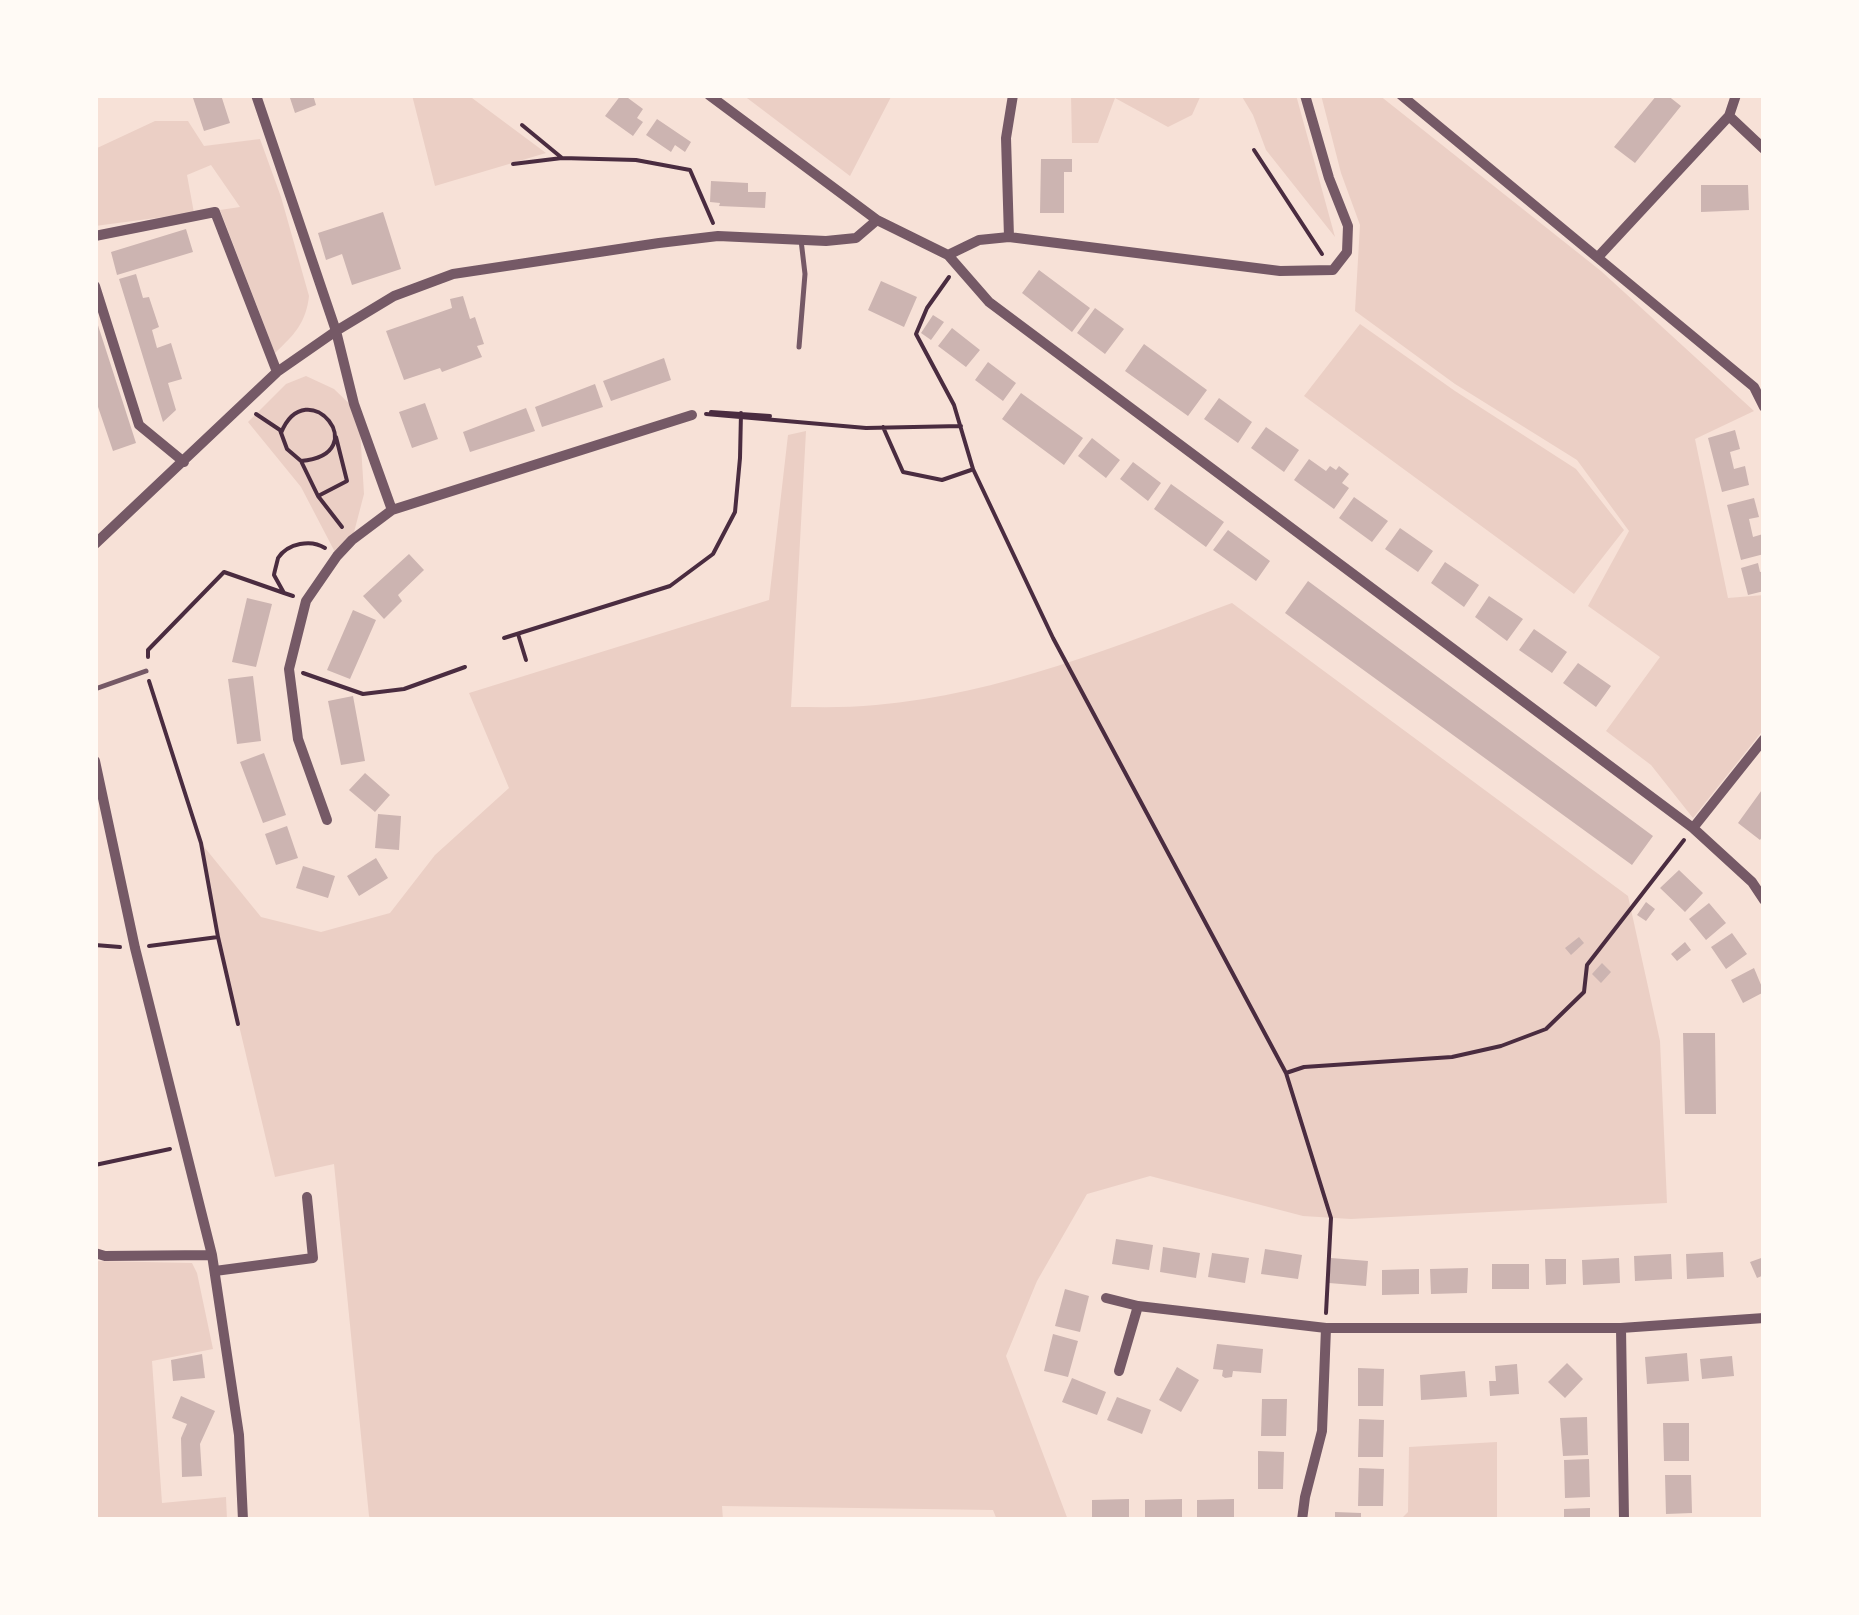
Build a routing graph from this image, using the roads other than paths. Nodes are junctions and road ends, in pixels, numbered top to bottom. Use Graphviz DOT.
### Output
graph roads {
  1 [pos="256,95"];
  2 [pos="709,95"];
  3 [pos="1013,95"];
  4 [pos="1305,95"];
  5 [pos="1401,95"];
  6 [pos="1736,95"];
  7 [pos="1729,116"];
  8 [pos="1764,149"];
  9 [pos="877,220"];
  10 [pos="95,236"];
  11 [pos="1008,237"];
  12 [pos="801,240"];
  13 [pos="948,256"];
  14 [pos="1598,257"];
  15 [pos="95,286"];
  16 [pos="336,331"];
  17 [pos="799,347"];
  18 [pos="277,372"];
  19 [pos="1764,407"];
  20 [pos="692,415"];
  21 [pos="184,462"];
  22 [pos="392,510"];
  23 [pos="95,544"];
  24 [pos="146,671"];
  25 [pos="95,689"];
  26 [pos="1764,739"];
  27 [pos="95,761"];
  28 [pos="327,820"];
  29 [pos="1693,828"];
  30 [pos="1764,900"];
  31 [pos="307,1197"];
  32 [pos="95,1253"];
  33 [pos="212,1255"];
  34 [pos="214,1271"];
  35 [pos="1106,1298"];
  36 [pos="1138,1306"];
  37 [pos="1764,1318"];
  38 [pos="1326,1328"];
  39 [pos="1621,1328"];
  40 [pos="1119,1370"];
  41 [pos="242,1520"];
  42 [pos="1302,1520"];
  43 [pos="1624,1520"];
  1 -- 16 [label="street"];
  2 -- 9 [label="street"];
  3 -- 11 [label="street"];
  4 -- 11 [label="street"];
  5 -- 14 [label="street"];
  6 -- 7 [label="street"];
  7 -- 8 [label="street"];
  7 -- 14 [label="street"];
  9 -- 12 [label="street"];
  9 -- 13 [label="street"];
  10 -- 18 [label="street"];
  11 -- 13 [label="street"];
  12 -- 16 [label="street"];
  12 -- 17 [label="lane"];
  13 -- 29 [label="street"];
  14 -- 19 [label="street"];
  15 -- 21 [label="street"];
  16 -- 18 [label="street"];
  16 -- 22 [label="street"];
  18 -- 21 [label="street"];
  20 -- 22 [label="street"];
  21 -- 23 [label="street"];
  22 -- 28 [label="street"];
  24 -- 25 [label="lane"];
  26 -- 29 [label="street"];
  27 -- 33 [label="street"];
  29 -- 30 [label="street"];
  31 -- 34 [label="street"];
  32 -- 33 [label="street"];
  33 -- 34 [label="street"];
  34 -- 41 [label="street"];
  35 -- 36 [label="street"];
  36 -- 38 [label="street"];
  36 -- 40 [label="street"];
  37 -- 39 [label="street"];
  38 -- 39 [label="street"];
  38 -- 42 [label="street"];
  39 -- 43 [label="street"];
}
